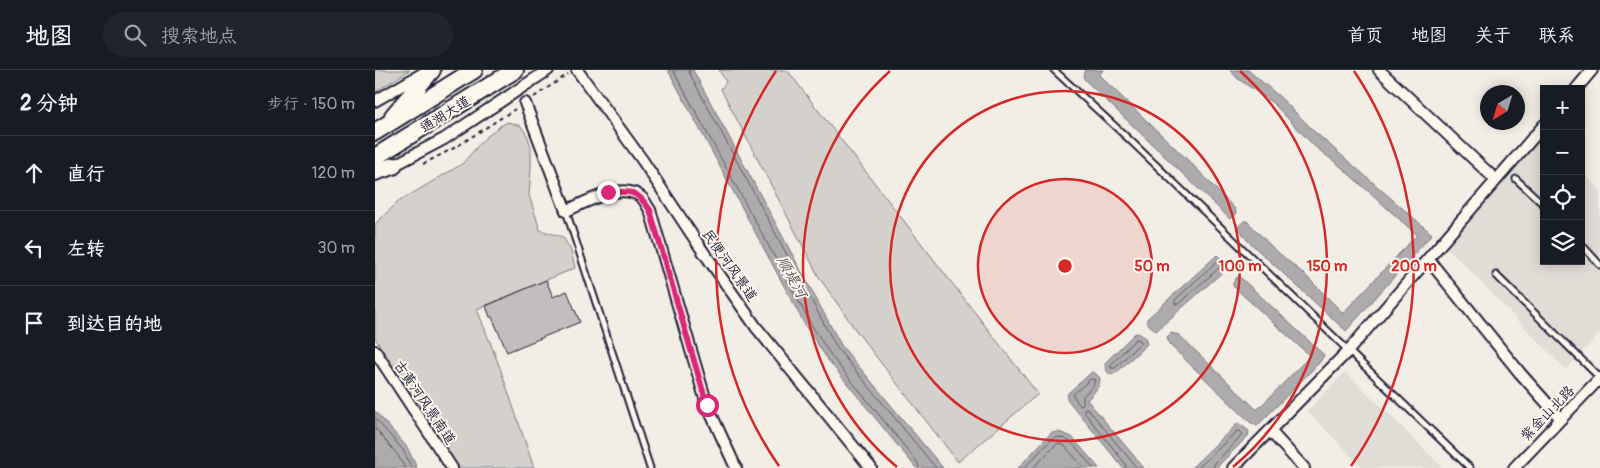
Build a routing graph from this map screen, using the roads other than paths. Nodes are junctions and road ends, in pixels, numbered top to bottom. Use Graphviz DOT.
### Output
graph roads {
  1 [pos="428,70"];
  2 [pos="433,70"];
  3 [pos="474,70"];
  4 [pos="515,70"];
  5 [pos="549,70"];
  6 [pos="577,70"];
  7 [pos="1054,70"];
  8 [pos="1379,70"];
  9 [pos="1592,70"];
  10 [pos="489,78"];
  11 [pos="1579,85"];
  12 [pos="375,102"];
  13 [pos="525,103"];
  14 [pos="380,129"];
  15 [pos="1540,130"];
  16 [pos="375,157"];
  17 [pos="393,166"];
  18 [pos="375,174"];
  19 [pos="1516,179"];
  20 [pos="1496,180"];
  21 [pos="1540,201"];
  22 [pos="566,211"];
  23 [pos="1585,248"];
  24 [pos="1428,259"];
  25 [pos="1600,265"];
  26 [pos="1496,275"];
  27 [pos="375,351"];
  28 [pos="1348,351"];
  29 [pos="1600,378"];
  30 [pos="1561,419"];
  31 [pos="1270,431"];
  32 [pos="452,468"];
  33 [pos="650,468"];
  34 [pos="736,468"];
  35 [pos="871,468"];
  36 [pos="1233,468"];
  37 [pos="1304,468"];
  38 [pos="1470,468"];
  39 [pos="1514,468"];
  1 -- 12 [label="street"];
  2 -- 14 [label="main road"];
  3 -- 14 [label="main road, 通湖大道"];
  4 -- 10 [label="main road, 通湖大道"];
  5 -- 17 [label="street"];
  6 -- 35 [label="street, 民便河风景道"];
  7 -- 28 [label="lane"];
  8 -- 20 [label="street"];
  9 -- 11 [label="street"];
  10 -- 16 [label="main road, 通湖大道"];
  13 -- 22 [label="street"];
  15 -- 20 [label="street"];
  17 -- 18 [label="main road"];
  19 -- 21 [label="lane"];
  20 -- 24 [label="street"];
  22 -- 33 [label="lane"];
  22 -- 34 [label="street"];
  23 -- 25 [label="lane"];
  24 -- 28 [label="street"];
  24 -- 30 [label="street"];
  26 -- 29 [label="lane"];
  27 -- 32 [label="street, 古黄河风景南道"];
  28 -- 31 [label="street"];
  28 -- 38 [label="lane"];
  29 -- 30 [label="street, 紫金山北路"];
  30 -- 39 [label="street, 紫金山北路"];
  31 -- 36 [label="street"];
  31 -- 37 [label="street"];
}
